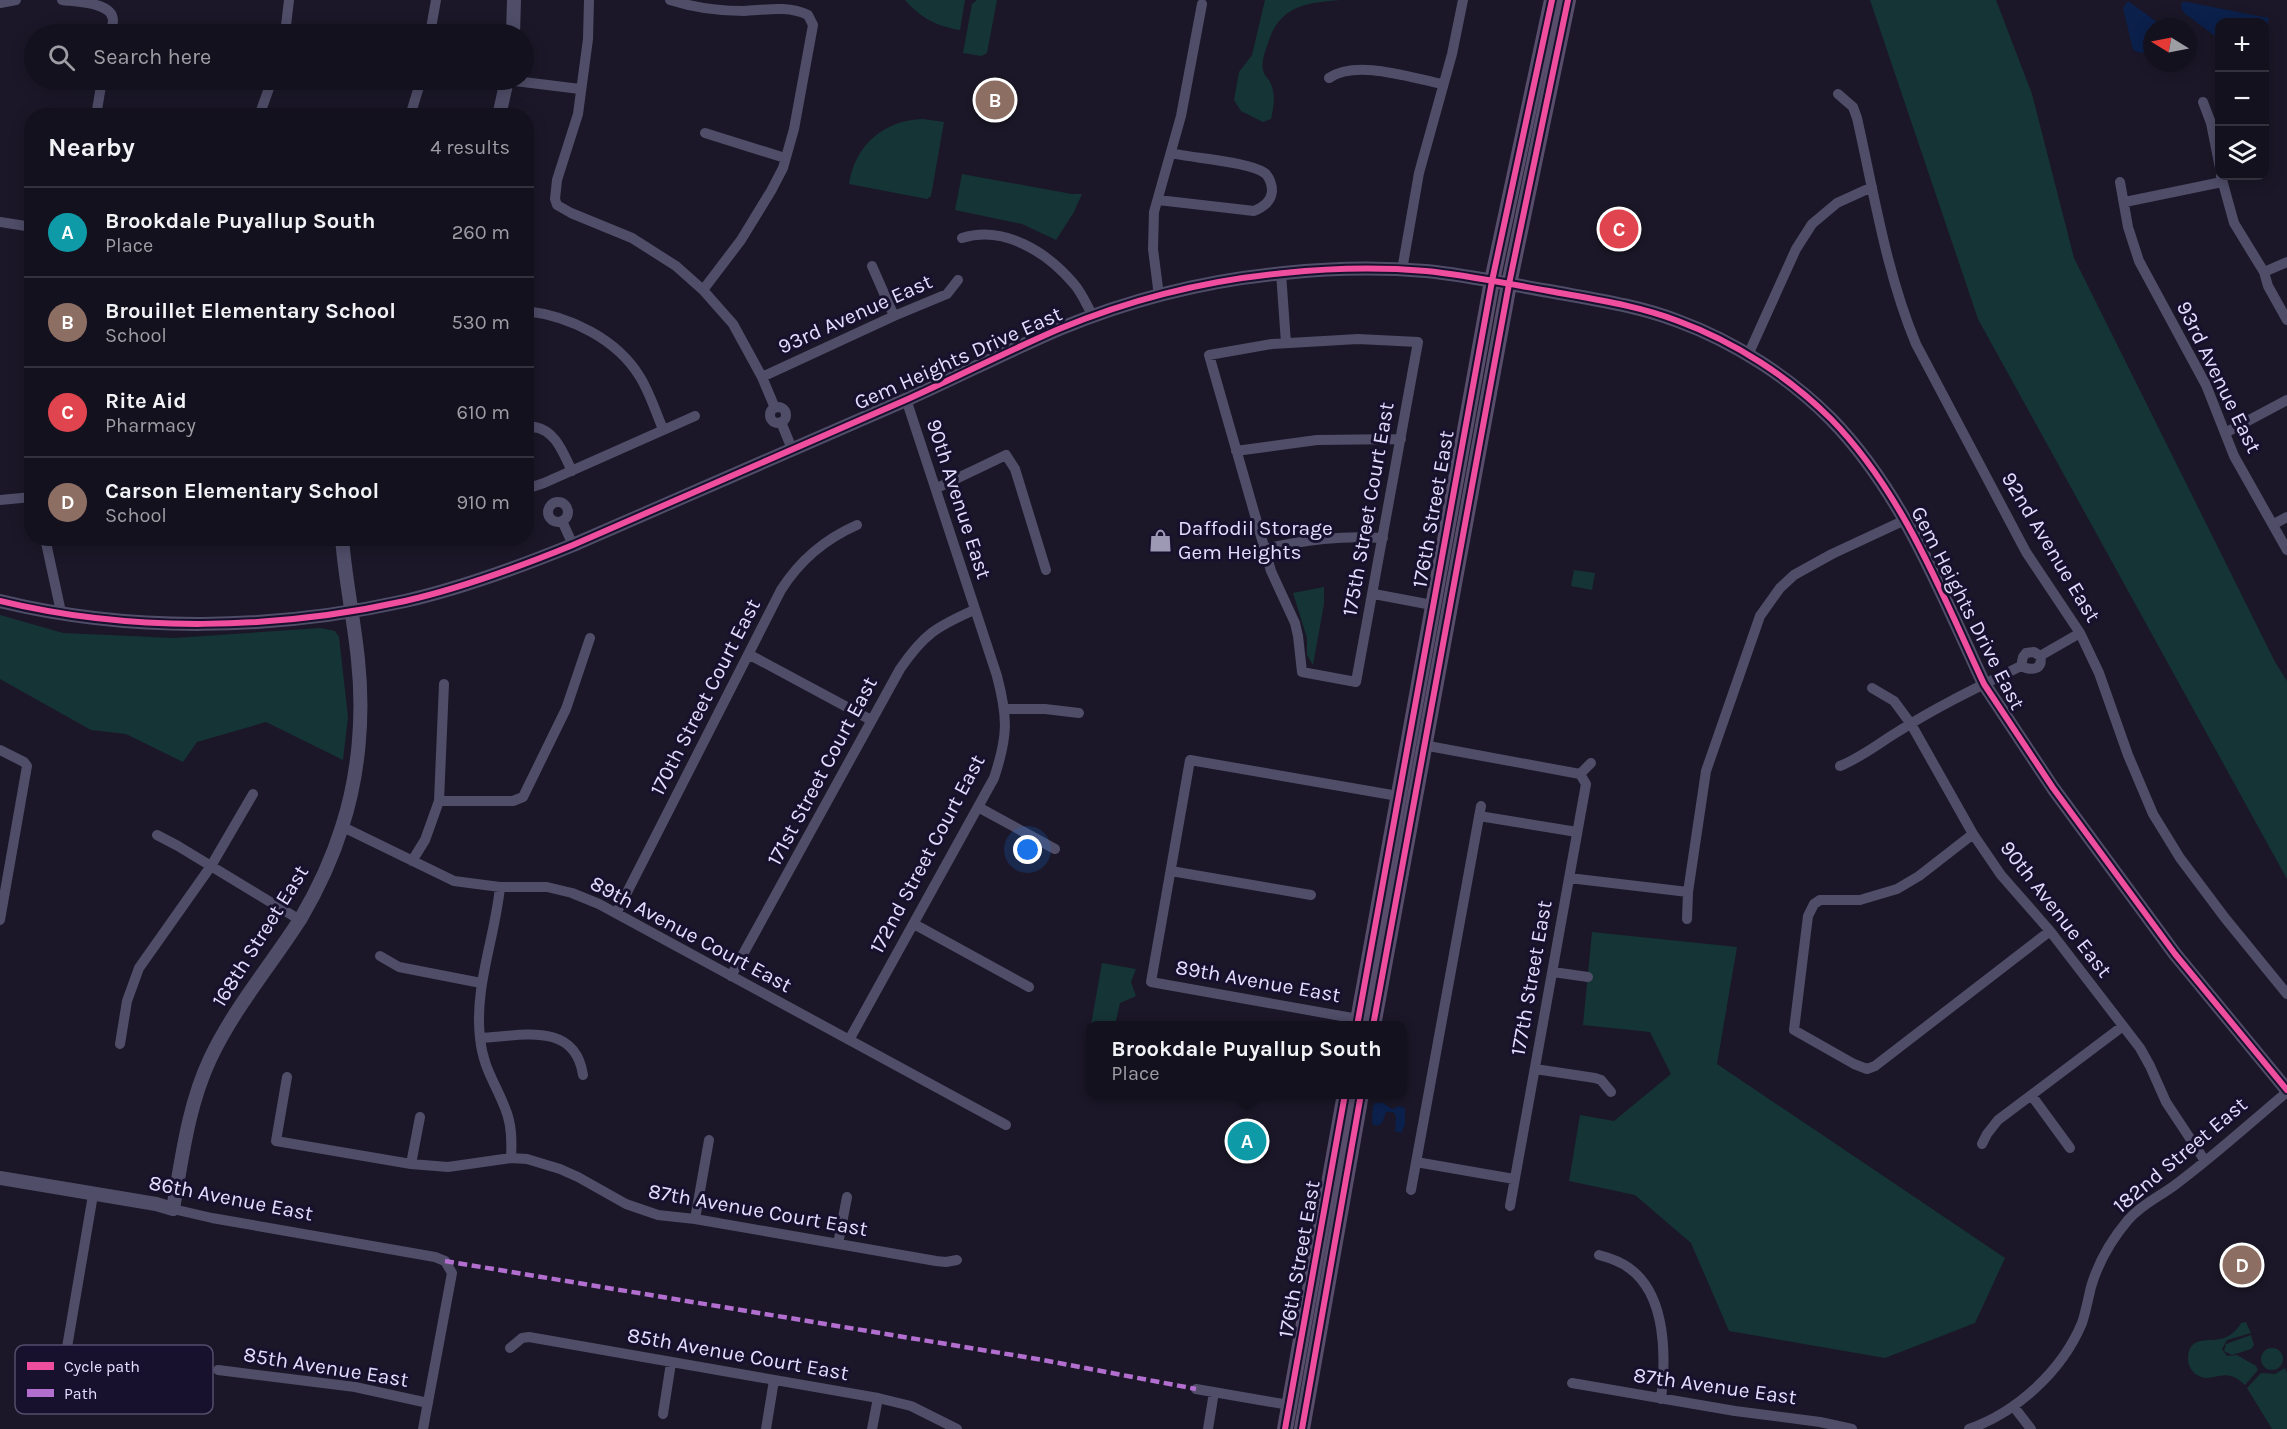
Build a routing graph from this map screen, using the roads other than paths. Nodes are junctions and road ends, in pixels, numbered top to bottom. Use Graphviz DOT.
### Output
graph roads {
  1 [pos="16,0"];
  2 [pos="62,0"];
  3 [pos="290,0"];
  4 [pos="436,0"];
  5 [pos="514,0"];
  6 [pos="589,0"];
  7 [pos="670,0"];
  8 [pos="1463,0"];
  9 [pos="1552,0"];
  10 [pos="1568,0"];
  11 [pos="0,3"];
  12 [pos="1202,4"];
  13 [pos="112,24"];
  14 [pos="286,24"];
  15 [pos="432,24"];
  16 [pos="513,24"];
  17 [pos="1329,78"];
  18 [pos="534,83"];
  19 [pos="1443,84"];
  20 [pos="580,89"];
  21 [pos="100,90"];
  22 [pos="268,90"];
  23 [pos="418,90"];
  24 [pos="505,90"];
  25 [pos="1838,94"];
  26 [pos="2203,102"];
  27 [pos="97,108"];
  28 [pos="262,108"];
  29 [pos="412,108"];
  30 [pos="501,108"];
  31 [pos="705,133"];
  32 [pos="2215,143"];
  33 [pos="1171,153"];
  34 [pos="785,158"];
  35 [pos="2218,180"];
  36 [pos="2222,180"];
  37 [pos="2120,182"];
  38 [pos="1872,187"];
  39 [pos="1158,200"];
  40 [pos="2125,202"];
  41 [pos="0,222"];
  42 [pos="24,226"];
  43 [pos="962,238"];
  44 [pos="2287,262"];
  45 [pos="872,266"];
  46 [pos="1402,270"];
  47 [pos="2264,272"];
  48 [pos="1281,273"];
  49 [pos="958,280"];
  50 [pos="1492,281"];
  51 [pos="1509,284"];
  52 [pos="703,290"];
  53 [pos="1159,296"];
  54 [pos="534,313"];
  55 [pos="894,316"];
  56 [pos="1093,316"];
  57 [pos="2287,320"];
  58 [pos="1286,343"];
  59 [pos="1748,355"];
  60 [pos="762,377"];
  61 [pos="906,399"];
  62 [pos="2287,400"];
  63 [pos="694,417"];
  64 [pos="534,427"];
  65 [pos="663,429"];
  66 [pos="2225,433"];
  67 [pos="1401,439"];
  68 [pos="792,449"];
  69 [pos="1236,451"];
  70 [pos="572,471"];
  71 [pos="544,483"];
  72 [pos="534,486"];
  73 [pos="937,488"];
  74 [pos="24,498"];
  75 [pos="0,500"];
  76 [pos="2287,517"];
  77 [pos="1905,520"];
  78 [pos="857,525"];
  79 [pos="2274,525"];
  80 [pos="1383,538"];
  81 [pos="573,545"];
  82 [pos="47,546"];
  83 [pos="343,546"];
  84 [pos="1264,549"];
  85 [pos="2287,550"];
  86 [pos="1046,570"];
  87 [pos="1374,594"];
  88 [pos="0,601"];
  89 [pos="1432,605"];
  90 [pos="974,610"];
  91 [pos="351,611"];
  92 [pos="61,612"];
  93 [pos="2080,633"];
  94 [pos="590,638"];
  95 [pos="1425,646"];
  96 [pos="750,655"];
  97 [pos="444,684"];
  98 [pos="1984,684"];
  99 [pos="1872,688"];
  100 [pos="1005,709"];
  101 [pos="1079,712"];
  102 [pos="871,720"];
  103 [pos="1911,724"];
  104 [pos="1423,745"];
  105 [pos="0,750"];
  106 [pos="1591,763"];
  107 [pos="1840,766"];
  108 [pos="1580,774"];
  109 [pos="253,794"];
  110 [pos="1398,796"];
  111 [pos="439,801"];
  112 [pos="978,807"];
  113 [pos="343,827"];
  114 [pos="1577,832"];
  115 [pos="1973,834"];
  116 [pos="157,836"];
  117 [pos="1055,849"];
  118 [pos="412,861"];
  119 [pos="211,866"];
  120 [pos="1171,871"];
  121 [pos="1569,878"];
  122 [pos="500,887"];
  123 [pos="1688,892"];
  124 [pos="1311,895"];
  125 [pos="1,904"];
  126 [pos="617,912"];
  127 [pos="1687,919"];
  128 [pos="0,920"];
  129 [pos="300,920"];
  130 [pos="914,924"];
  131 [pos="2050,931"];
  132 [pos="1387,948"];
  133 [pos="380,956"];
  134 [pos="1553,972"];
  135 [pos="732,976"];
  136 [pos="1588,977"];
  137 [pos="481,983"];
  138 [pos="1029,987"];
  139 [pos="2287,994"];
  140 [pos="1346,1021"];
  141 [pos="1361,1021"];
  142 [pos="1362,1021"];
  143 [pos="2123,1026"];
  144 [pos="480,1038"];
  145 [pos="849,1040"];
  146 [pos="120,1044"];
  147 [pos="1534,1069"];
  148 [pos="583,1075"];
  149 [pos="287,1077"];
  150 [pos="2287,1091"];
  151 [pos="1611,1092"];
  152 [pos="2032,1095"];
  153 [pos="1344,1099"];
  154 [pos="1351,1099"];
  155 [pos="1360,1099"];
  156 [pos="420,1117"];
  157 [pos="1006,1125"];
  158 [pos="709,1140"];
  159 [pos="1982,1144"];
  160 [pos="1352,1145"];
  161 [pos="2070,1148"];
  162 [pos="511,1158"];
  163 [pos="2205,1161"];
  164 [pos="1416,1162"];
  165 [pos="411,1164"];
  166 [pos="0,1178"];
  167 [pos="1514,1179"];
  168 [pos="1411,1190"];
  169 [pos="93,1195"];
  170 [pos="847,1197"];
  171 [pos="1510,1206"];
  172 [pos="173,1209"];
  173 [pos="694,1219"];
  174 [pos="838,1244"];
  175 [pos="1599,1255"];
  176 [pos="957,1260"];
  177 [pos="67,1345"];
  178 [pos="510,1348"];
  179 [pos="671,1363"];
  180 [pos="218,1370"];
  181 [pos="774,1380"];
  182 [pos="1572,1383"];
  183 [pos="1196,1389"];
  184 [pos="1214,1392"];
  185 [pos="878,1398"];
  186 [pos="1661,1399"];
  187 [pos="428,1403"];
  188 [pos="1289,1405"];
  189 [pos="2014,1407"];
  190 [pos="663,1414"];
  191 [pos="423,1429"];
  192 [pos="766,1429"];
  193 [pos="872,1429"];
  194 [pos="957,1429"];
  195 [pos="1208,1429"];
  196 [pos="1285,1429"];
  197 [pos="1295,1429"];
  198 [pos="1302,1429"];
  199 [pos="1852,1429"];
  200 [pos="1969,1429"];
  201 [pos="2031,1429"];
  1 -- 11 [label="street"];
  2 -- 13 [label="street"];
  3 -- 14 [label="street"];
  4 -- 15 [label="street"];
  5 -- 16 [label="street"];
  6 -- 20 [label="street"];
  7 -- 34 [label="street"];
  8 -- 19 [label="street"];
  9 -- 50 [label="main road, 176th Street East"];
  10 -- 51 [label="main road, 176th Street East"];
  12 -- 33 [label="street"];
  17 -- 19 [label="street"];
  18 -- 20 [label="street"];
  19 -- 46 [label="street"];
  20 -- 52 [label="street"];
  21 -- 27 [label="street"];
  22 -- 28 [label="street"];
  23 -- 29 [label="street"];
  24 -- 30 [label="street"];
  25 -- 38 [label="street, 92nd Avenue East"];
  26 -- 32 [label="street"];
  31 -- 34 [label="street"];
  33 -- 39 [label="street"];
  33 -- 39 [label="street"];
  34 -- 52 [label="street"];
  35 -- 40 [label="street"];
  36 -- 47 [label="street"];
  37 -- 40 [label="street, 93rd Avenue East"];
  38 -- 59 [label="street"];
  38 -- 93 [label="street, 92nd Avenue East"];
  39 -- 53 [label="street"];
  40 -- 66 [label="street, 93rd Avenue East"];
  41 -- 42 [label="street"];
  43 -- 56 [label="street"];
  44 -- 47 [label="street"];
  45 -- 55 [label="street"];
  46 -- 48 [label="street, Gem Heights Drive East"];
  46 -- 50 [label="street, Gem Heights Drive East"];
  47 -- 57 [label="street"];
  48 -- 53 [label="street, Gem Heights Drive East"];
  48 -- 58 [label="street"];
  49 -- 55 [label="street, 93rd Avenue East"];
  50 -- 51 [label="street, Gem Heights Drive East"];
  50 -- 89 [label="main road, 176th Street East"];
  51 -- 59 [label="street, Gem Heights Drive East"];
  51 -- 104 [label="main road, 176th Street East"];
  52 -- 60 [label="street"];
  53 -- 56 [label="street, Gem Heights Drive East"];
  54 -- 65 [label="street"];
  55 -- 60 [label="street, 93rd Avenue East"];
  56 -- 61 [label="street, Gem Heights Drive East"];
  58 -- 67 [label="street, 175th Street Court East"];
  58 -- 69 [label="street"];
  59 -- 77 [label="street, Gem Heights Drive East"];
  60 -- 68 [label="street"];
  61 -- 68 [label="street, Gem Heights Drive East"];
  61 -- 73 [label="street, 90th Avenue East"];
  62 -- 66 [label="street"];
  63 -- 65 [label="street"];
  64 -- 70 [label="street"];
  65 -- 70 [label="street"];
  66 -- 79 [label="street, 93rd Avenue East"];
  67 -- 69 [label="street"];
  67 -- 80 [label="street, 175th Street Court East"];
  68 -- 81 [label="street, Gem Heights Drive East"];
  69 -- 84 [label="street"];
  70 -- 71 [label="street"];
  71 -- 72 [label="street"];
  71 -- 81 [label="street"];
  73 -- 86 [label="street"];
  73 -- 90 [label="street, 90th Avenue East"];
  74 -- 75 [label="street"];
  76 -- 79 [label="street"];
  77 -- 98 [label="street, Gem Heights Drive East"];
  77 -- 123 [label="street"];
  78 -- 96 [label="street, 170th Street Court East"];
  79 -- 85 [label="street, 93rd Avenue East"];
  80 -- 84 [label="street"];
  80 -- 87 [label="street, 175th Street Court East"];
  81 -- 91 [label="street, Gem Heights Drive East"];
  82 -- 92 [label="street"];
  83 -- 91 [label="street, 168th Street East"];
  84 -- 87 [label="street, 175th Street Court East"];
  87 -- 89 [label="street"];
  88 -- 92 [label="street, Gem Heights Drive East"];
  89 -- 95 [label="main road, 176th Street East"];
  90 -- 100 [label="street, 172nd Street Court East"];
  90 -- 102 [label="street, 171st Street Court East"];
  91 -- 92 [label="street, Gem Heights Drive East"];
  91 -- 113 [label="street, 168th Street East"];
  93 -- 98 [label="street"];
  93 -- 139 [label="street, 92nd Avenue East"];
  94 -- 111 [label="street"];
  95 -- 104 [label="main road"];
  95 -- 110 [label="main road, 176th Street East"];
  96 -- 102 [label="street"];
  96 -- 126 [label="street, 170th Street Court East"];
  97 -- 111 [label="street"];
  98 -- 103 [label="street"];
  98 -- 150 [label="street, Gem Heights Drive East"];
  99 -- 103 [label="street, 90th Avenue East"];
  100 -- 101 [label="street"];
  100 -- 112 [label="street, 172nd Street Court East"];
  102 -- 135 [label="street, 171st Street Court East"];
  103 -- 107 [label="street"];
  103 -- 115 [label="street, 90th Avenue East"];
  104 -- 108 [label="street"];
  104 -- 132 [label="main road, 176th Street East"];
  105 -- 125 [label="street"];
  106 -- 108 [label="street"];
  108 -- 114 [label="street, 177th Street East"];
  109 -- 119 [label="street"];
  110 -- 120 [label="street"];
  110 -- 132 [label="main road"];
  110 -- 141 [label="main road, 176th Street East"];
  111 -- 118 [label="street"];
  112 -- 117 [label="street"];
  112 -- 130 [label="street, 172nd Street Court East"];
  113 -- 118 [label="street, 89th Avenue Court East"];
  113 -- 129 [label="street, 168th Street East"];
  114 -- 121 [label="street, 177th Street East"];
  114 -- 164 [label="street"];
  115 -- 131 [label="street, 90th Avenue East"];
  115 -- 131 [label="street"];
  116 -- 119 [label="street"];
  118 -- 122 [label="street, 89th Avenue Court East"];
  119 -- 129 [label="street"];
  119 -- 146 [label="street"];
  120 -- 124 [label="street"];
  120 -- 140 [label="street, 89th Avenue East"];
  121 -- 123 [label="street"];
  121 -- 134 [label="street, 177th Street East"];
  122 -- 126 [label="street, 89th Avenue Court East"];
  122 -- 137 [label="street"];
  123 -- 127 [label="street"];
  125 -- 128 [label="street"];
  126 -- 135 [label="street, 89th Avenue Court East"];
  129 -- 172 [label="street, 168th Street East"];
  130 -- 138 [label="street"];
  130 -- 145 [label="street, 172nd Street Court East"];
  131 -- 143 [label="street, 90th Avenue East"];
  132 -- 142 [label="main road, 176th Street East"];
  133 -- 137 [label="street"];
  134 -- 136 [label="street"];
  134 -- 147 [label="street, 177th Street East"];
  135 -- 145 [label="street, 89th Avenue Court East"];
  137 -- 144 [label="street"];
  143 -- 152 [label="street"];
  143 -- 163 [label="street, 90th Avenue East"];
  144 -- 148 [label="street"];
  144 -- 162 [label="street"];
  145 -- 157 [label="street, 89th Avenue Court East"];
  147 -- 151 [label="street"];
  147 -- 167 [label="street, 177th Street East"];
  149 -- 165 [label="street, 87th Avenue Court East"];
  150 -- 163 [label="street, 182nd Street East"];
  152 -- 159 [label="street"];
  152 -- 161 [label="street"];
  153 -- 188 [label="main road, 176th Street East"];
  154 -- 160 [label="main road"];
  155 -- 160 [label="main road, 176th Street East"];
  156 -- 165 [label="street"];
  158 -- 173 [label="street"];
  160 -- 198 [label="main road, 176th Street East"];
  162 -- 165 [label="street, 87th Avenue Court East"];
  162 -- 173 [label="street, 87th Avenue Court East"];
  163 -- 189 [label="street, 182nd Street East"];
  164 -- 167 [label="street"];
  164 -- 168 [label="street"];
  166 -- 169 [label="street, 86th Avenue East"];
  167 -- 171 [label="street, 177th Street East"];
  169 -- 172 [label="street, 86th Avenue East"];
  169 -- 177 [label="street"];
  170 -- 174 [label="street"];
  172 -- 187 [label="street, 86th Avenue East"];
  173 -- 174 [label="street, 87th Avenue Court East"];
  174 -- 176 [label="street, 87th Avenue Court East"];
  175 -- 186 [label="street"];
  178 -- 179 [label="street, 85th Avenue Court East"];
  179 -- 181 [label="street, 85th Avenue Court East"];
  179 -- 190 [label="street"];
  180 -- 187 [label="street, 85th Avenue East"];
  181 -- 185 [label="street, 85th Avenue Court East"];
  181 -- 192 [label="street"];
  182 -- 186 [label="street, 87th Avenue East"];
  183 -- 184 [label="street"];
  184 -- 188 [label="street"];
  184 -- 195 [label="street"];
  185 -- 193 [label="street"];
  185 -- 194 [label="street, 85th Avenue Court East"];
  186 -- 199 [label="street, 87th Avenue East"];
  187 -- 191 [label="street"];
  188 -- 196 [label="main road, 176th Street East"];
  188 -- 197 [label="main road"];
  189 -- 200 [label="street"];
  189 -- 201 [label="street"];
}
